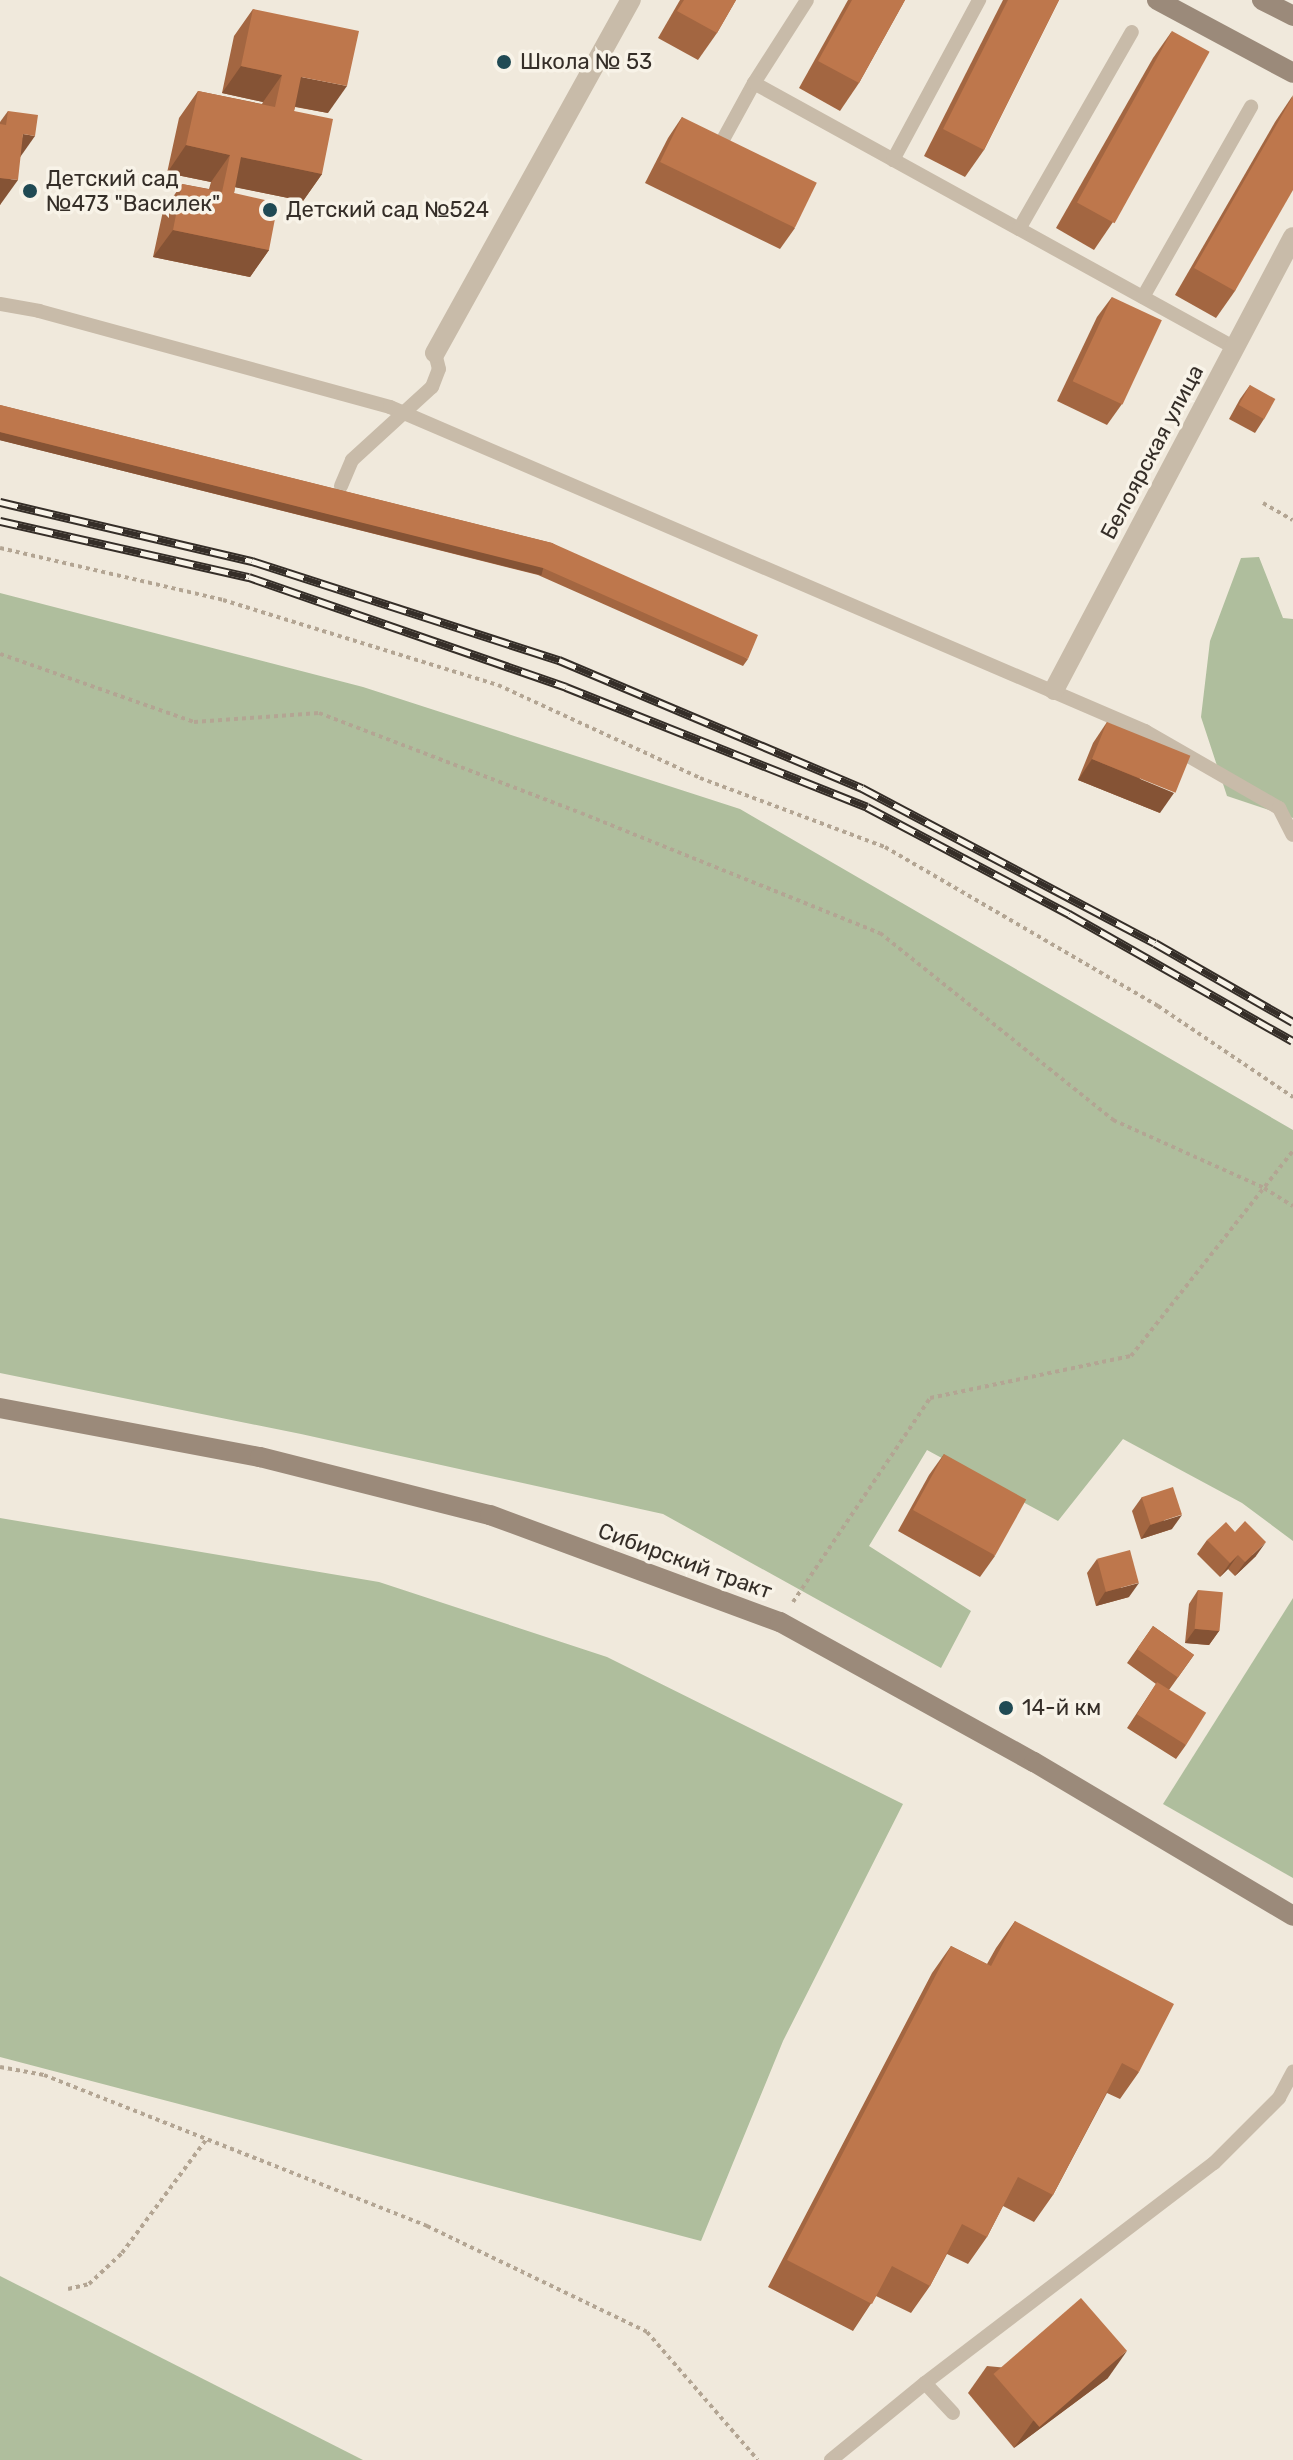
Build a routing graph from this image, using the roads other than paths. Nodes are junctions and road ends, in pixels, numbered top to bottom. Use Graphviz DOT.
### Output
graph roads {
  1 [pos="631,0"];
  2 [pos="807,0"];
  3 [pos="979,0"];
  4 [pos="1157,0"];
  5 [pos="1262,0"];
  6 [pos="1293,16"];
  7 [pos="1132,32"];
  8 [pos="1293,73"];
  9 [pos="754,83"];
  10 [pos="1251,107"];
  11 [pos="719,147"];
  12 [pos="893,160"];
  13 [pos="1019,229"];
  14 [pos="1293,237"];
  15 [pos="1143,297"];
  16 [pos="0,304"];
  17 [pos="1235,348"];
  18 [pos="435,353"];
  19 [pos="405,413"];
  20 [pos="341,486"];
  21 [pos="1054,690"];
  22 [pos="1293,835"];
  23 [pos="0,1408"];
  24 [pos="1293,1916"];
  25 [pos="1293,2072"];
  26 [pos="925,2383"];
  27 [pos="953,2413"];
  28 [pos="831,2460"];
  1 -- 18 [label="street"];
  2 -- 9 [label="lane"];
  3 -- 12 [label="lane"];
  4 -- 8 [label="main road"];
  5 -- 6 [label="main road"];
  7 -- 13 [label="lane"];
  9 -- 11 [label="lane"];
  9 -- 12 [label="lane"];
  10 -- 15 [label="lane"];
  12 -- 13 [label="lane"];
  13 -- 15 [label="lane"];
  14 -- 17 [label="street, Белоярская улица"];
  15 -- 17 [label="lane"];
  16 -- 19 [label="lane"];
  17 -- 21 [label="street, Белоярская улица"];
  18 -- 19 [label="lane"];
  19 -- 20 [label="lane"];
  19 -- 21 [label="lane"];
  21 -- 22 [label="lane"];
  23 -- 24 [label="main road, Сибирский тракт"];
  25 -- 26 [label="lane"];
  26 -- 27 [label="lane"];
  26 -- 28 [label="lane"];
}
